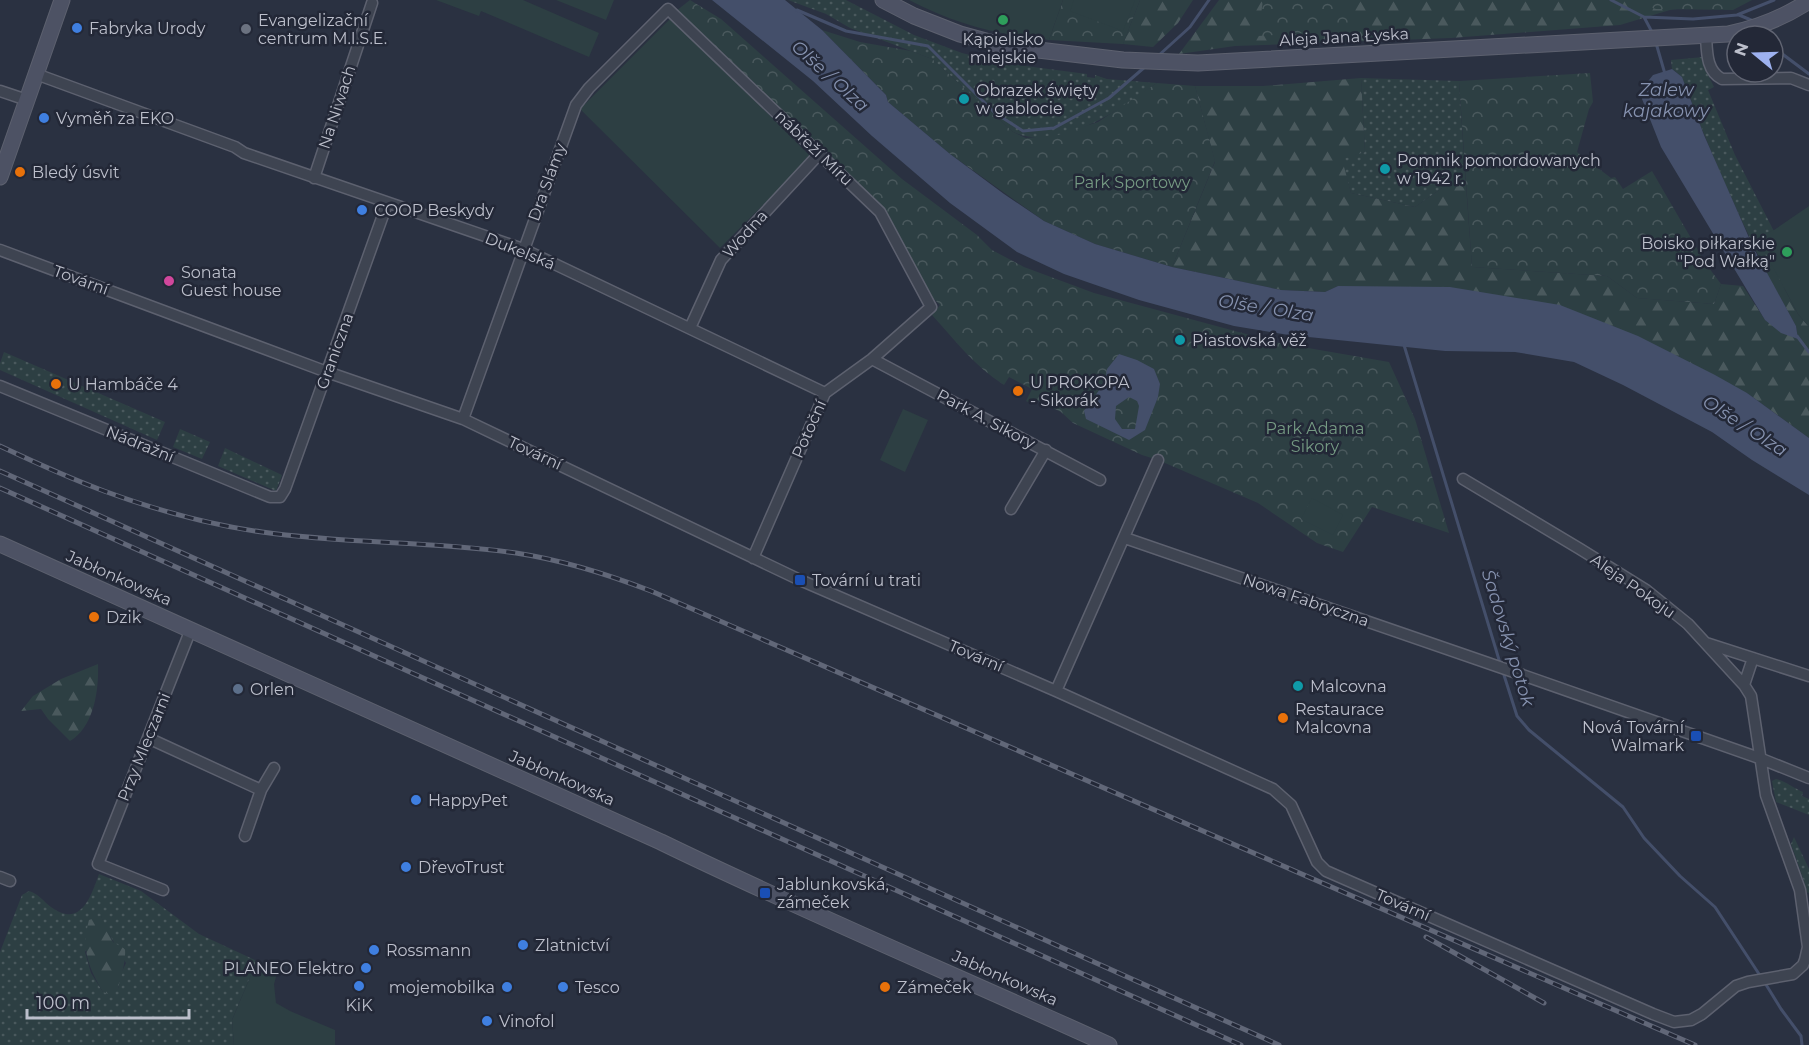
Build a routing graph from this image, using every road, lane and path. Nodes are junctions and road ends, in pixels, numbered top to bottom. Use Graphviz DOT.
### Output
graph roads {
  1 [pos="62,0"];
  2 [pos="883,0"];
  3 [pos="1809,2"];
  4 [pos="372,3"];
  5 [pos="668,9"];
  6 [pos="1706,36"];
  7 [pos="36,74"];
  8 [pos="1809,85"];
  9 [pos="0,91"];
  10 [pos="27,100"];
  11 [pos="820,153"];
  12 [pos="0,177"];
  13 [pos="314,178"];
  14 [pos="387,204"];
  15 [pos="522,249"];
  16 [pos="0,250"];
  17 [pos="931,307"];
  18 [pos="690,328"];
  19 [pos="872,359"];
  20 [pos="327,372"];
  21 [pos="0,386"];
  22 [pos="825,393"];
  23 [pos="463,419"];
  24 [pos="1046,450"];
  25 [pos="1158,460"];
  26 [pos="1463,479"];
  27 [pos="1100,480"];
  28 [pos="280,498"];
  29 [pos="1011,509"];
  30 [pos="1125,538"];
  31 [pos="0,544"];
  32 [pos="753,558"];
  33 [pos="191,629"];
  34 [pos="1706,643"];
  35 [pos="1753,658"];
  36 [pos="1809,676"];
  37 [pos="1744,685"];
  38 [pos="1056,691"];
  39 [pos="148,738"];
  40 [pos="1759,758"];
  41 [pos="274,768"];
  42 [pos="1809,778"];
  43 [pos="261,790"];
  44 [pos="245,836"];
  45 [pos="163,890"];
  46 [pos="1110,1045"];
  1 -- 7 [label="main road"];
  2 -- 6 [label="main road, Aleja Jana Łyska"];
  3 -- 6 [label="main road, Aleja Jana Łyska"];
  4 -- 13 [label="street, Na Niwach"];
  5 -- 11 [label="street, nábřeží Míru"];
  5 -- 15 [label="street, Dra Slámy"];
  6 -- 8 [label="street"];
  7 -- 10 [label="main road"];
  7 -- 13 [label="street, Dukelská"];
  9 -- 10 [label="street"];
  10 -- 12 [label="main road"];
  11 -- 17 [label="street, nábřeží Míru"];
  11 -- 18 [label="street, Wodna"];
  13 -- 14 [label="street, Dukelská"];
  14 -- 15 [label="street, Dukelská"];
  14 -- 20 [label="street, Graniczna"];
  15 -- 18 [label="street, Dukelská"];
  15 -- 23 [label="street, Dra Slámy"];
  16 -- 20 [label="street, Tovární"];
  17 -- 19 [label="street, Potoční"];
  18 -- 22 [label="street, Dukelská"];
  19 -- 22 [label="street, Potoční"];
  19 -- 24 [label="street, Park A. Sikory"];
  20 -- 23 [label="street, Tovární"];
  20 -- 28 [label="street, Graniczna"];
  21 -- 28 [label="street, Nádražní"];
  22 -- 32 [label="street, Potoční"];
  23 -- 32 [label="street, Tovární"];
  24 -- 27 [label="street, Park A. Sikory"];
  24 -- 29 [label="street"];
  25 -- 30 [label="street"];
  26 -- 34 [label="street, Aleja Pokoju"];
  30 -- 38 [label="street"];
  30 -- 40 [label="street, Nowa Fabryczna"];
  31 -- 33 [label="main road, Jabłonkowska"];
  32 -- 38 [label="street, Tovární"];
  33 -- 39 [label="street, Przy Mleczarni"];
  33 -- 46 [label="main road, Jabłonkowska"];
  34 -- 35 [label="street, Aleja Pokoju"];
  34 -- 37 [label="street"];
  35 -- 36 [label="street, Aleja Pokoju"];
  35 -- 37 [label="street"];
  37 -- 40 [label="street"];
  38 -- 40 [label="street, Tovární"];
  39 -- 43 [label="street"];
  39 -- 45 [label="street, Przy Mleczarni"];
  40 -- 42 [label="street"];
  41 -- 43 [label="street"];
  43 -- 44 [label="street"];
}
